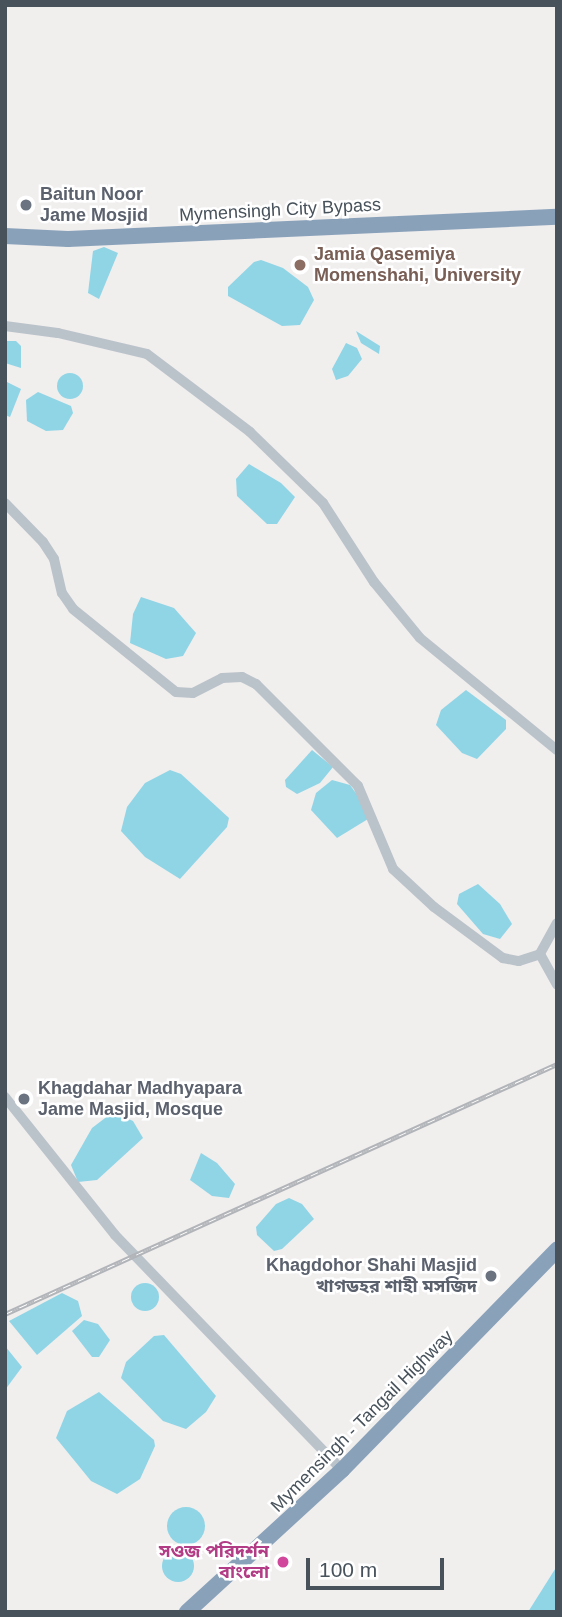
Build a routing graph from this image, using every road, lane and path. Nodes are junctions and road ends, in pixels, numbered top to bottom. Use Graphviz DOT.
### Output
graph roads {
  1 [pos="557,217"];
  2 [pos="5,236"];
  3 [pos="5,327"];
  4 [pos="5,503"];
  5 [pos="557,750"];
  6 [pos="557,923"];
  7 [pos="540,954"];
  8 [pos="557,985"];
  9 [pos="5,1097"];
  10 [pos="557,1250"];
  11 [pos="342,1470"];
  12 [pos="187,1612"];
  1 -- 2 [label="highway, Mymensingh City Bypass"];
  3 -- 5 [label="street"];
  4 -- 7 [label="street"];
  6 -- 7 [label="street"];
  7 -- 8 [label="street"];
  9 -- 11 [label="street"];
  10 -- 11 [label="highway, Mymensingh - Tangail Highway"];
  11 -- 12 [label="highway, Mymensingh - Tangail Highway"];
}
